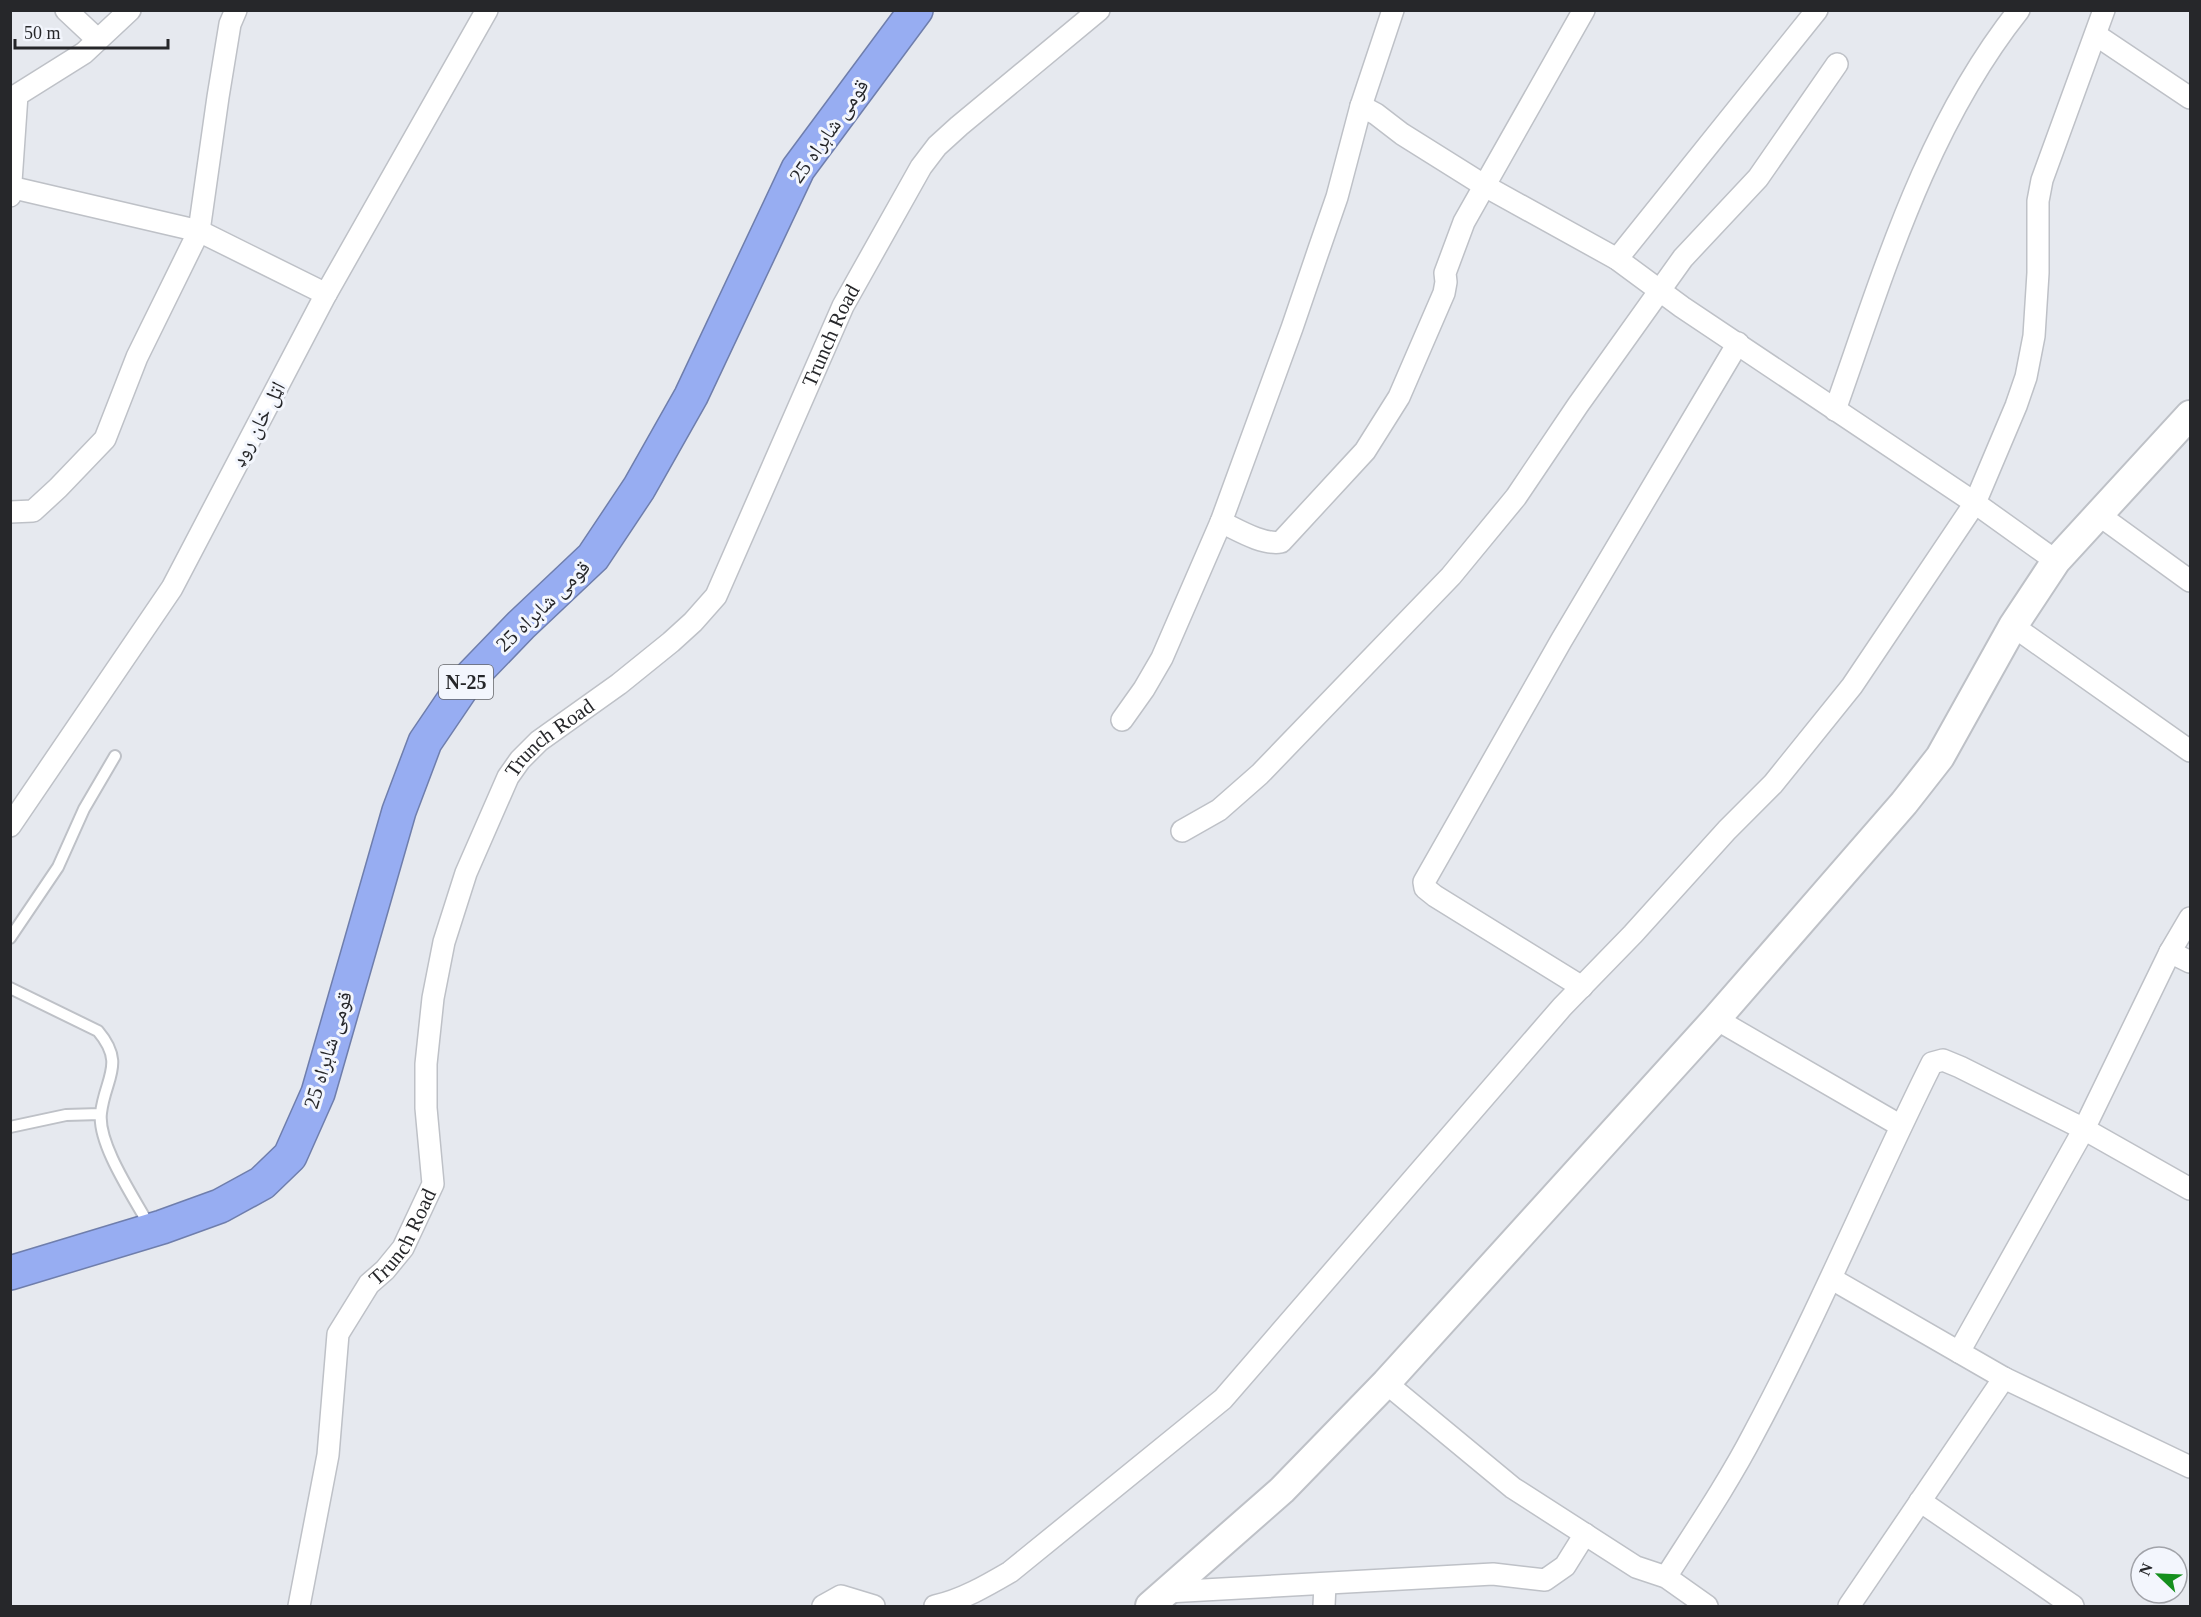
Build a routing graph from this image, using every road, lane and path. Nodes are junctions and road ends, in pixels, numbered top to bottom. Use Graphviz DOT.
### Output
graph roads {
  1 [pos="66,10"];
  2 [pos="130,10"];
  3 [pos="236,10"];
  4 [pos="487,10"];
  5 [pos="916,10"];
  6 [pos="1099,10"];
  7 [pos="1393,10"];
  8 [pos="1584,10"];
  9 [pos="1817,10"];
  10 [pos="2019,10"];
  11 [pos="2104,10"];
  12 [pos="2096,35"];
  13 [pos="98,40"];
  14 [pos="1837,64"];
  15 [pos="2190,98"];
  16 [pos="1361,106"];
  17 [pos="1485,186"];
  18 [pos="11,190"];
  19 [pos="199,231"];
  20 [pos="1617,259"];
  21 [pos="1659,290"];
  22 [pos="326,294"];
  23 [pos="1738,343"];
  24 [pos="1835,410"];
  25 [pos="2186,428"];
  26 [pos="1975,503"];
  27 [pos="10,512"];
  28 [pos="2099,515"];
  29 [pos="1221,522"];
  30 [pos="2056,561"];
  31 [pos="2190,581"];
  32 [pos="2013,626"];
  33 [pos="1122,720"];
  34 [pos="2190,751"];
  35 [pos="116,756"];
  36 [pos="10,826"];
  37 [pos="1182,831"];
  38 [pos="2190,918"];
  39 [pos="10,938"];
  40 [pos="2170,952"];
  41 [pos="2190,962"];
  42 [pos="1582,987"];
  43 [pos="10,988"];
  44 [pos="1716,1019"];
  45 [pos="100,1114"];
  46 [pos="1901,1126"];
  47 [pos="10,1127"];
  48 [pos="2084,1130"];
  49 [pos="2190,1189"];
  50 [pos="151,1230"];
  51 [pos="10,1273"];
  52 [pos="1832,1279"];
  53 [pos="1959,1352"];
  54 [pos="2004,1378"];
  55 [pos="1386,1383"];
  56 [pos="2190,1467"];
  57 [pos="1920,1501"];
  58 [pos="1585,1534"];
  59 [pos="1666,1577"];
  60 [pos="1325,1584"];
  61 [pos="1158,1599"];
  62 [pos="299,1606"];
  63 [pos="823,1606"];
  64 [pos="874,1606"];
  65 [pos="935,1606"];
  66 [pos="1324,1606"];
  67 [pos="1707,1606"];
  68 [pos="1849,1606"];
  69 [pos="2073,1606"];
  1 -- 13 [label="street"];
  2 -- 13 [label="street"];
  3 -- 19 [label="street"];
  4 -- 22 [label="street, اټل خان روډ"];
  5 -- 50 [label="highway, قومی شاہراہ 25 / N-25"];
  6 -- 62 [label="street, Trunch Road"];
  7 -- 16 [label="street"];
  8 -- 17 [label="street"];
  9 -- 20 [label="street"];
  10 -- 24 [label="street"];
  11 -- 12 [label="street"];
  12 -- 15 [label="street"];
  12 -- 26 [label="street"];
  13 -- 18 [label="street"];
  14 -- 21 [label="street"];
  16 -- 17 [label="street"];
  16 -- 29 [label="street"];
  17 -- 20 [label="street"];
  17 -- 29 [label="street"];
  18 -- 19 [label="street"];
  19 -- 22 [label="street"];
  19 -- 27 [label="street"];
  20 -- 21 [label="street"];
  21 -- 23 [label="street"];
  21 -- 37 [label="street"];
  22 -- 36 [label="street, اټل خان روډ"];
  23 -- 24 [label="street"];
  23 -- 42 [label="street"];
  24 -- 26 [label="street"];
  25 -- 28 [label="street"];
  26 -- 30 [label="street"];
  26 -- 42 [label="street"];
  28 -- 30 [label="street"];
  28 -- 31 [label="street"];
  29 -- 33 [label="street"];
  30 -- 32 [label="street"];
  32 -- 34 [label="street"];
  32 -- 44 [label="street"];
  35 -- 39 [label="lane"];
  38 -- 40 [label="street"];
  40 -- 41 [label="street"];
  40 -- 48 [label="street"];
  42 -- 65 [label="street"];
  43 -- 45 [label="lane"];
  44 -- 46 [label="street"];
  44 -- 55 [label="street"];
  45 -- 47 [label="lane"];
  45 -- 50 [label="lane"];
  46 -- 48 [label="street"];
  46 -- 52 [label="street"];
  48 -- 49 [label="street"];
  48 -- 53 [label="street"];
  50 -- 51 [label="highway, قومی شاہراہ 25 / N-25"];
  52 -- 53 [label="street"];
  52 -- 59 [label="street"];
  53 -- 54 [label="street"];
  54 -- 56 [label="street"];
  54 -- 57 [label="street"];
  55 -- 58 [label="street"];
  55 -- 61 [label="street"];
  57 -- 68 [label="street"];
  57 -- 69 [label="street"];
  58 -- 59 [label="street"];
  58 -- 60 [label="street"];
  59 -- 67 [label="street"];
  60 -- 61 [label="street"];
  60 -- 66 [label="street"];
  63 -- 64 [label="street"];
}
